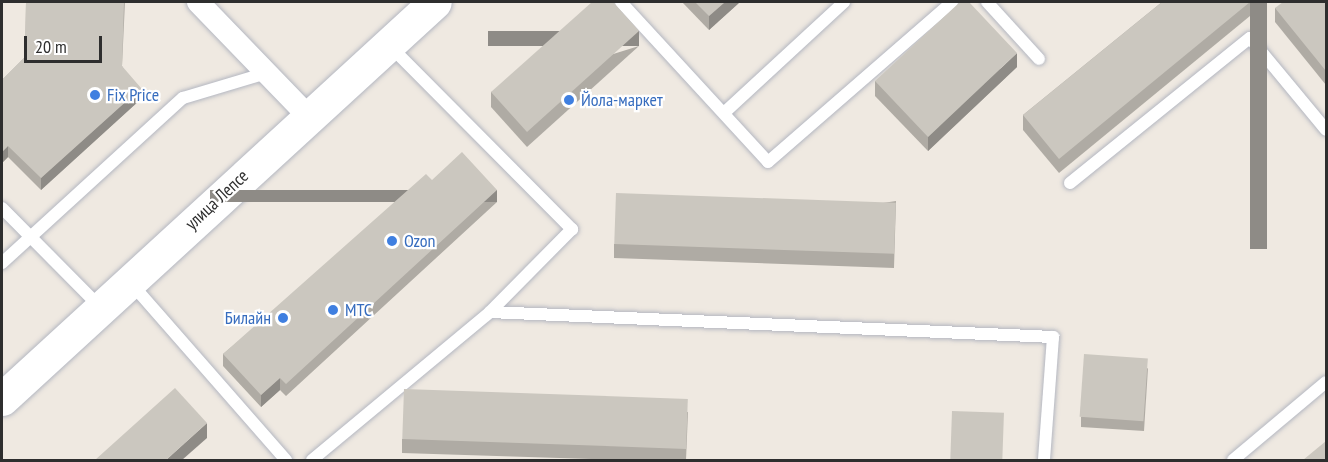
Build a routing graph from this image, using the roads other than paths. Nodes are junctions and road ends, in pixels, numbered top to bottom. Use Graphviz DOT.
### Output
graph roads {
  1 [pos="198,2"];
  2 [pos="435,2"];
  3 [pos="621,2"];
  4 [pos="844,2"];
  5 [pos="952,2"];
  6 [pos="987,2"];
  7 [pos="387,44"];
  8 [pos="1039,59"];
  9 [pos="267,73"];
  10 [pos="725,112"];
  11 [pos="308,116"];
  12 [pos="1326,130"];
  13 [pos="1070,183"];
  14 [pos="2,208"];
  15 [pos="30,238"];
  16 [pos="2,263"];
  17 [pos="129,281"];
  18 [pos="100,308"];
  19 [pos="490,312"];
  20 [pos="1326,382"];
  21 [pos="2,399"];
  22 [pos="286,460"];
  23 [pos="312,460"];
  24 [pos="1044,460"];
  25 [pos="1233,460"];
  1 -- 9 [label="street"];
  2 -- 7 [label="main road, улица Лепсе"];
  3 -- 10 [label="lane"];
  4 -- 10 [label="lane"];
  5 -- 10 [label="lane"];
  6 -- 8 [label="lane"];
  7 -- 11 [label="main road, улица Лепсе"];
  7 -- 19 [label="lane"];
  9 -- 11 [label="street"];
  9 -- 15 [label="lane"];
  11 -- 17 [label="main road, улица Лепсе"];
  12 -- 13 [label="lane"];
  14 -- 15 [label="lane"];
  15 -- 16 [label="lane"];
  15 -- 18 [label="lane"];
  17 -- 18 [label="main road, улица Лепсе"];
  17 -- 22 [label="lane"];
  18 -- 21 [label="main road, улица Лепсе"];
  19 -- 23 [label="lane"];
  19 -- 24 [label="lane"];
  20 -- 25 [label="lane"];
}
